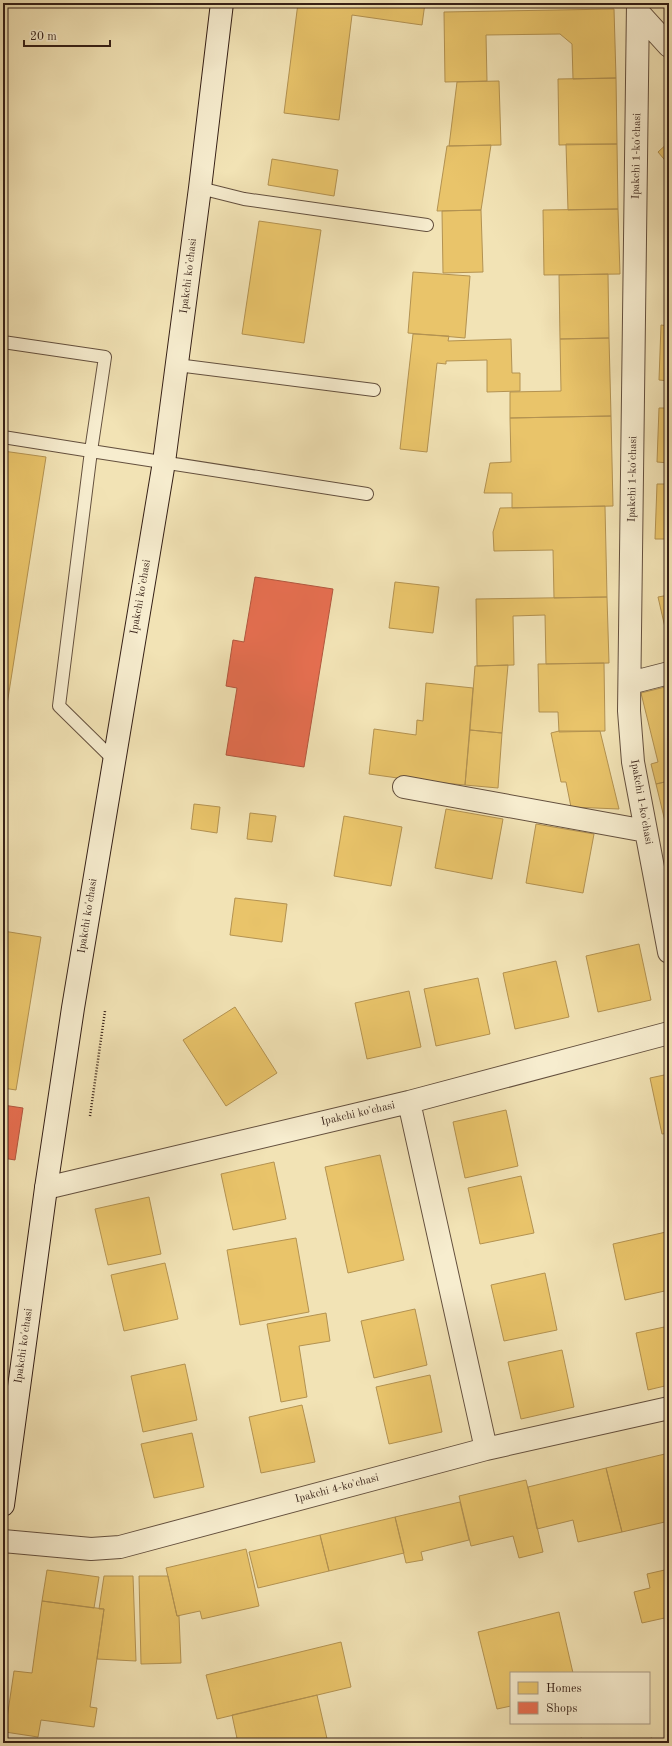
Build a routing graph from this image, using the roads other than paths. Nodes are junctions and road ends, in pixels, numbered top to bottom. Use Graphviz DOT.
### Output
graph roads {
  1 [pos="222,3"];
  2 [pos="638,7"];
  3 [pos="669,46"];
  4 [pos="200,188"];
  5 [pos="427,225"];
  6 [pos="3,342"];
  7 [pos="177,365"];
  8 [pos="374,390"];
  9 [pos="3,437"];
  10 [pos="91,451"];
  11 [pos="164,462"];
  12 [pos="367,494"];
  13 [pos="669,673"];
  14 [pos="630,683"];
  15 [pos="113,759"];
  16 [pos="404,787"];
  17 [pos="646,831"];
  18 [pos="669,952"];
  19 [pos="669,1033"];
  20 [pos="409,1102"];
  21 [pos="46,1188"];
  22 [pos="669,1408"];
  23 [pos="486,1449"];
  24 [pos="5,1477"];
  25 [pos="3,1504"];
  26 [pos="3,1541"];
  1 -- 4 [label="street, Ipakchi ko'chasi"];
  2 -- 3 [label="street"];
  2 -- 14 [label="street, Ipakchi 1-ko'chasi"];
  4 -- 5 [label="lane"];
  4 -- 7 [label="street, Ipakchi ko'chasi"];
  6 -- 10 [label="lane"];
  7 -- 8 [label="lane"];
  7 -- 11 [label="street, Ipakchi ko'chasi"];
  9 -- 10 [label="lane"];
  10 -- 11 [label="lane"];
  10 -- 15 [label="lane"];
  11 -- 12 [label="lane"];
  11 -- 15 [label="street, Ipakchi ko'chasi"];
  13 -- 14 [label="street"];
  14 -- 17 [label="street, Ipakchi 1-ko'chasi"];
  15 -- 21 [label="street, Ipakchi ko'chasi"];
  16 -- 17 [label="street"];
  17 -- 18 [label="street, Ipakchi 1-ko'chasi"];
  19 -- 20 [label="street, Ipakchi ko'chasi"];
  20 -- 21 [label="street, Ipakchi ko'chasi"];
  20 -- 23 [label="street"];
  21 -- 24 [label="street, Ipakchi ko'chasi"];
  22 -- 23 [label="street, Ipakchi 4-ko'chasi"];
  23 -- 26 [label="street, Ipakchi 4-ko'chasi"];
  24 -- 25 [label="street, Ipakchi ko'chasi"];
}
